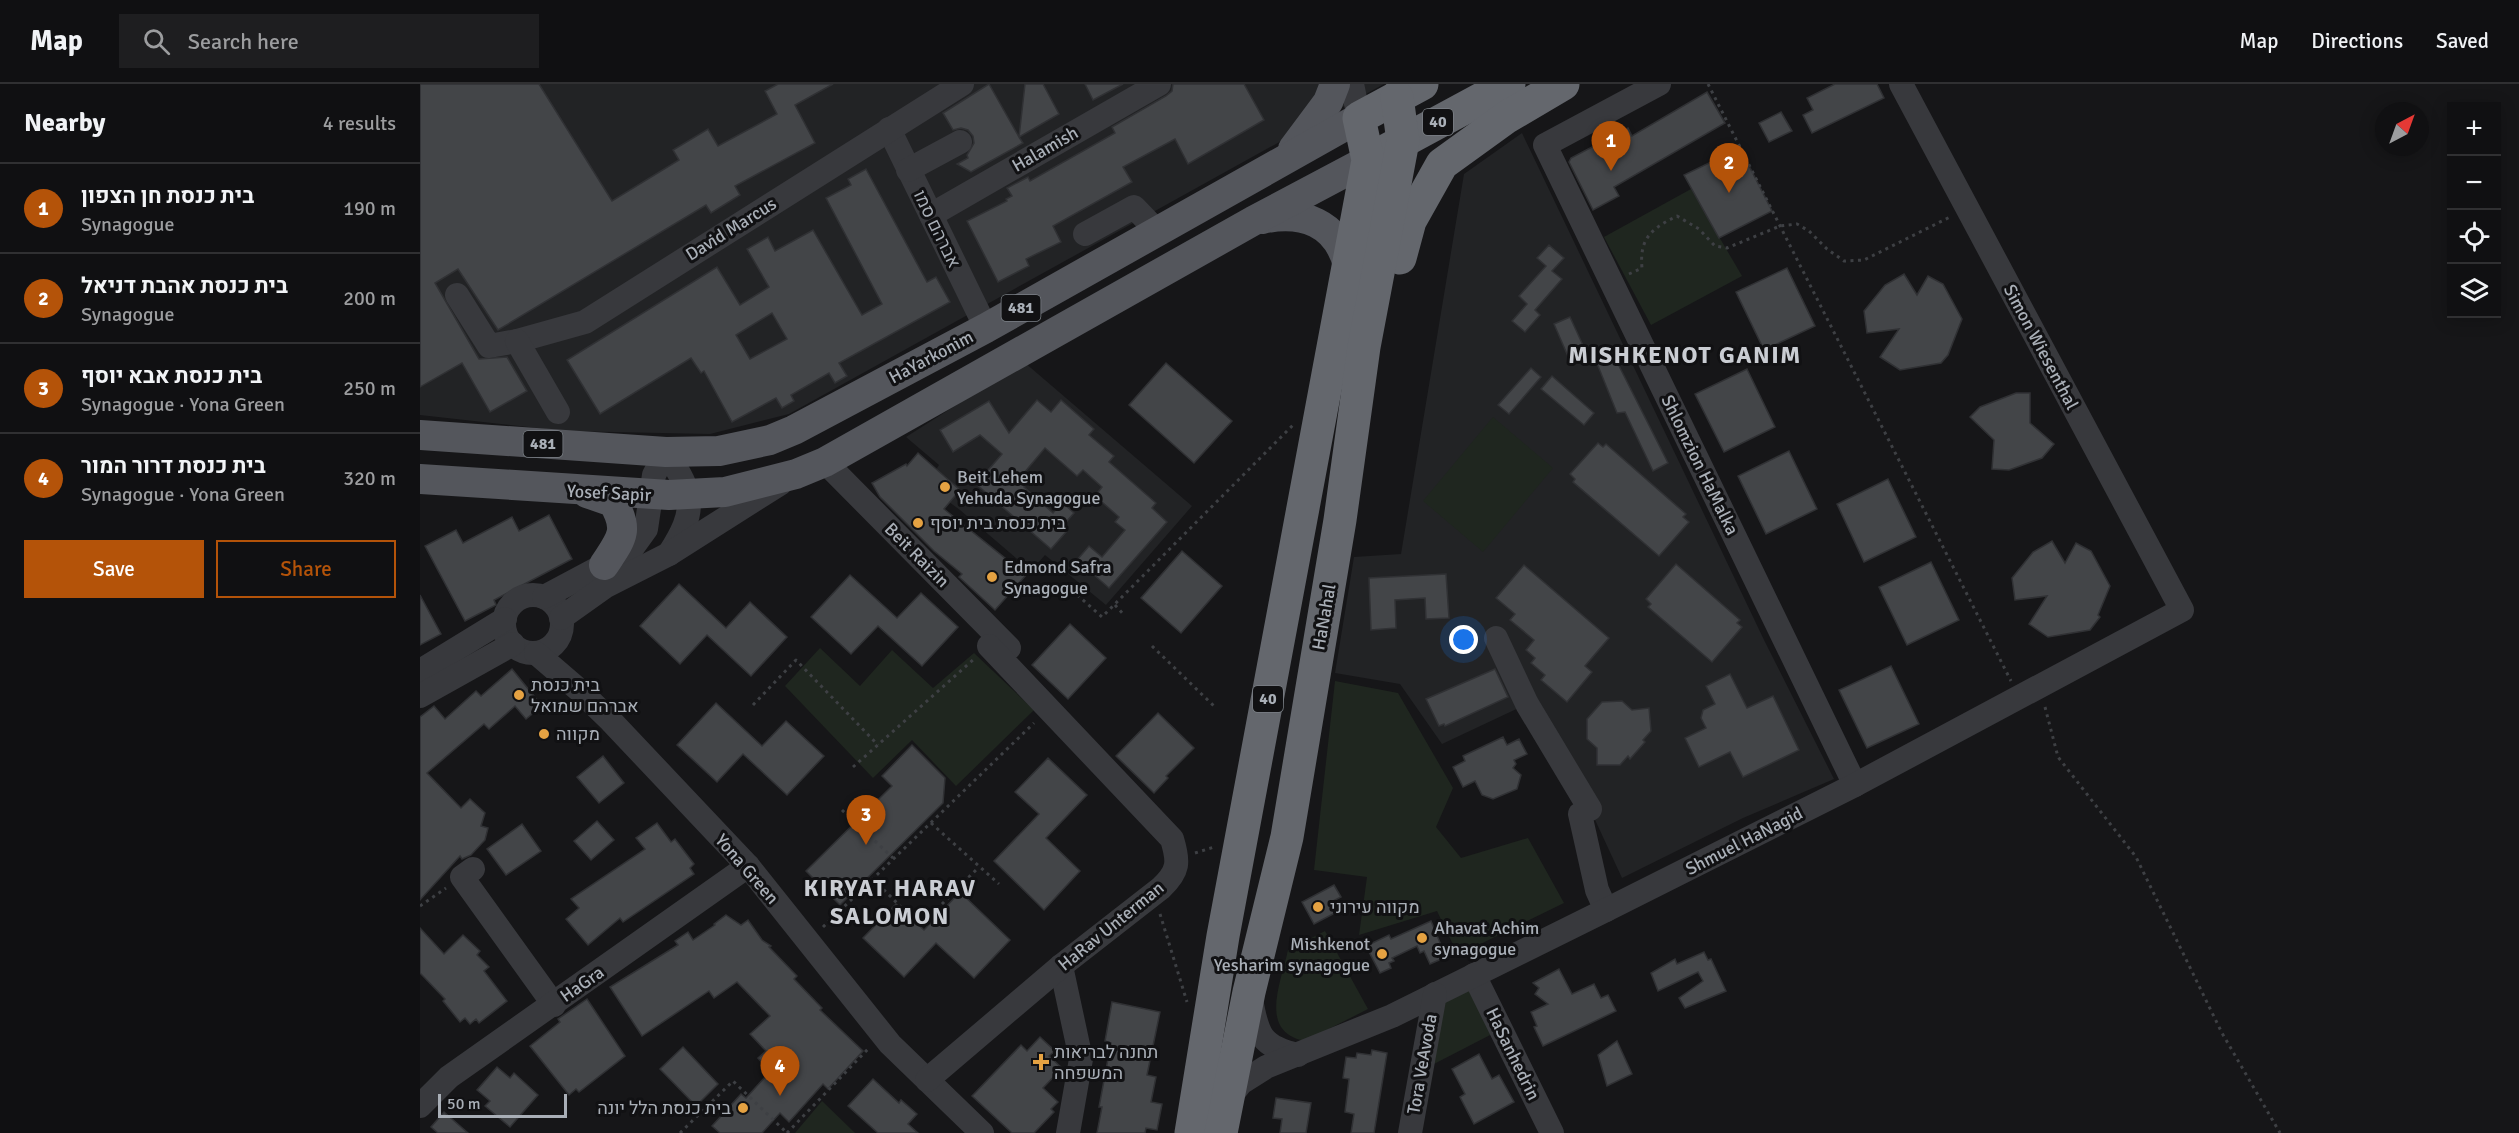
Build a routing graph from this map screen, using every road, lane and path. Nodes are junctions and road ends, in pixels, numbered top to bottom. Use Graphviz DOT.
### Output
graph roads {
  1 [pos="962,84"];
  2 [pos="1159,84"];
  3 [pos="1335,84"];
  4 [pos="1352,84"];
  5 [pos="1509,84"];
  6 [pos="1563,84"];
  7 [pos="1659,84"];
  8 [pos="1708,84"];
  9 [pos="1901,84"];
  10 [pos="1404,88"];
  11 [pos="1359,118"];
  12 [pos="889,129"];
  13 [pos="1403,141"];
  14 [pos="960,142"];
  15 [pos="1282,160"];
  16 [pos="1368,160"];
  17 [pos="908,170"];
  18 [pos="1967,208"];
  19 [pos="931,215"];
  20 [pos="1253,220"];
  21 [pos="1779,226"];
  22 [pos="1158,232"];
  23 [pos="1085,234"];
  24 [pos="1348,265"];
  25 [pos="1611,282"];
  26 [pos="457,295"];
  27 [pos="986,328"];
  28 [pos="517,341"];
  29 [pos="558,412"];
  30 [pos="1293,424"];
  31 [pos="420,435"];
  32 [pos="666,452"];
  33 [pos="825,462"];
  34 [pos="796,474"];
  35 [pos="420,480"];
  36 [pos="582,491"];
  37 [pos="688,494"];
  38 [pos="650,495"];
  39 [pos="1340,520"];
  40 [pos="669,554"];
  41 [pos="604,565"];
  42 [pos="1066,585"];
  43 [pos="544,597"];
  44 [pos="1114,605"];
  45 [pos="2182,610"];
  46 [pos="1124,615"];
  47 [pos="505,619"];
  48 [pos="560,627"];
  49 [pos="1496,638"];
  50 [pos="513,644"];
  51 [pos="1152,646"];
  52 [pos="999,647"];
  53 [pos="536,653"];
  54 [pos="420,671"];
  55 [pos="579,690"];
  56 [pos="2030,693"];
  57 [pos="420,696"];
  58 [pos="753,705"];
  59 [pos="1216,708"];
  60 [pos="1048,709"];
  61 [pos="878,745"];
  62 [pos="853,767"];
  63 [pos="1856,785"];
  64 [pos="842,810"];
  65 [pos="931,823"];
  66 [pos="1222,845"];
  67 [pos="1178,858"];
  68 [pos="894,859"];
  69 [pos="748,866"];
  70 [pos="980,867"];
  71 [pos="468,873"];
  72 [pos="873,879"];
  73 [pos="999,884"];
  74 [pos="1154,894"];
  75 [pos="420,906"];
  76 [pos="1606,910"];
  77 [pos="808,942"];
  78 [pos="1061,966"];
  79 [pos="1474,975"];
  80 [pos="1249,992"];
  81 [pos="1435,994"];
  82 [pos="554,1005"];
  83 [pos="1190,1012"];
  84 [pos="1392,1016"];
  85 [pos="882,1035"];
  86 [pos="1425,1049"];
  87 [pos="1298,1055"];
  88 [pos="927,1080"];
  89 [pos="420,1106"];
  90 [pos="1223,1118"];
  91 [pos="680,1133"];
  92 [pos="787,1133"];
  93 [pos="982,1133"];
  94 [pos="1068,1133"];
  95 [pos="1191,1133"];
  96 [pos="1410,1133"];
  97 [pos="1552,1133"];
  98 [pos="2280,1133"];
  1 -- 12 [label="street, David Marcus"];
  2 -- 19 [label="street, Halamish"];
  3 -- 15 [label="main road"];
  4 -- 11 [label="street"];
  5 -- 13 [label="highway, 40"];
  6 -- 39 [label="highway, 40"];
  7 -- 25 [label="street, Shlomzion HaMalka"];
  8 -- 21 [label="path"];
  9 -- 18 [label="street, Simon Wiesenthal"];
  10 -- 11 [label="highway, 40"];
  10 -- 13 [label="highway, HaNahal / 40"];
  11 -- 15 [label="main road, HaYarkonim / 481"];
  11 -- 16 [label="highway, 40"];
  12 -- 17 [label="street, אברהם סמו"];
  12 -- 28 [label="street, David Marcus"];
  13 -- 16 [label="highway, 40"];
  13 -- 39 [label="highway, HaNahal / 40"];
  14 -- 17 [label="street"];
  15 -- 22 [label="main road, HaYarkonim / 481"];
  16 -- 20 [label="main road, 481"];
  16 -- 24 [label="highway, 40"];
  17 -- 19 [label="street, אברהם סמו"];
  18 -- 21 [label="path"];
  18 -- 45 [label="street, Simon Wiesenthal"];
  19 -- 27 [label="street, אברהם סמו"];
  20 -- 24 [label="main road"];
  20 -- 33 [label="main road, 481"];
  21 -- 25 [label="path"];
  21 -- 56 [label="path"];
  22 -- 23 [label="street"];
  22 -- 27 [label="main road, HaYarkonim / 481"];
  24 -- 95 [label="highway, 40"];
  25 -- 63 [label="street, Shlomzion HaMalka"];
  26 -- 28 [label="street, David Marcus"];
  27 -- 32 [label="main road, HaYarkonim / 481"];
  28 -- 29 [label="street"];
  30 -- 44 [label="path"];
  31 -- 32 [label="main road, 481"];
  32 -- 37 [label="street"];
  32 -- 38 [label="street"];
  33 -- 34 [label="main road, 481"];
  33 -- 52 [label="street, Beit Raizin"];
  34 -- 37 [label="main road, Yosef Sapir / 481"];
  34 -- 40 [label="street"];
  35 -- 36 [label="main road, Yosef Sapir / 481"];
  36 -- 38 [label="main road, Yosef Sapir / 481"];
  36 -- 41 [label="main road"];
  37 -- 38 [label="main road, Yosef Sapir / 481"];
  37 -- 40 [label="street"];
  38 -- 41 [label="street"];
  39 -- 80 [label="highway, HaNahal / 40"];
  40 -- 48 [label="street"];
  41 -- 43 [label="street"];
  42 -- 44 [label="path"];
  43 -- 47 [label="street"];
  43 -- 48 [label="street"];
  44 -- 46 [label="path"];
  45 -- 56 [label="street, Shmuel HaNagid"];
  47 -- 50 [label="street"];
  47 -- 54 [label="street"];
  48 -- 53 [label="street"];
  48 -- 55 [label="street, Yona Green"];
  49 -- 76 [label="street"];
  50 -- 53 [label="street"];
  50 -- 57 [label="street"];
  51 -- 59 [label="path"];
  52 -- 60 [label="street"];
  52 -- 61 [label="path"];
  53 -- 55 [label="street, Yona Green"];
  55 -- 69 [label="street, Yona Green"];
  56 -- 63 [label="street, Shmuel HaNagid"];
  56 -- 98 [label="path"];
  58 -- 61 [label="path"];
  60 -- 65 [label="path"];
  60 -- 67 [label="street"];
  61 -- 62 [label="path"];
  63 -- 76 [label="street, Shmuel HaNagid"];
  64 -- 68 [label="path"];
  65 -- 68 [label="path"];
  65 -- 70 [label="path"];
  66 -- 67 [label="path"];
  67 -- 74 [label="street, HaRav Unterman"];
  68 -- 72 [label="path"];
  69 -- 77 [label="street, Yona Green"];
  69 -- 82 [label="street, HaGra"];
  70 -- 72 [label="path"];
  70 -- 73 [label="path"];
  71 -- 75 [label="path"];
  71 -- 82 [label="street"];
  72 -- 77 [label="path"];
  74 -- 78 [label="street, HaRav Unterman"];
  74 -- 83 [label="path"];
  76 -- 79 [label="street, Shmuel HaNagid"];
  77 -- 85 [label="street, Yona Green"];
  78 -- 88 [label="street, HaRav Unterman"];
  78 -- 94 [label="street"];
  79 -- 81 [label="street, Shmuel HaNagid"];
  79 -- 97 [label="street, HaSanhedrin"];
  80 -- 87 [label="street"];
  80 -- 90 [label="highway, HaNahal / 40"];
  81 -- 84 [label="street, Shmuel HaNagid"];
  81 -- 86 [label="street, Tora VeAvoda"];
  82 -- 89 [label="street, HaGra"];
  84 -- 86 [label="street"];
  84 -- 87 [label="street, Shmuel HaNagid"];
  85 -- 88 [label="street, Yona Green"];
  85 -- 92 [label="path"];
  86 -- 96 [label="street, Tora VeAvoda"];
  87 -- 90 [label="street, Shmuel HaNagid"];
  88 -- 93 [label="street, Yona Green"];
  91 -- 92 [label="path"];
}
